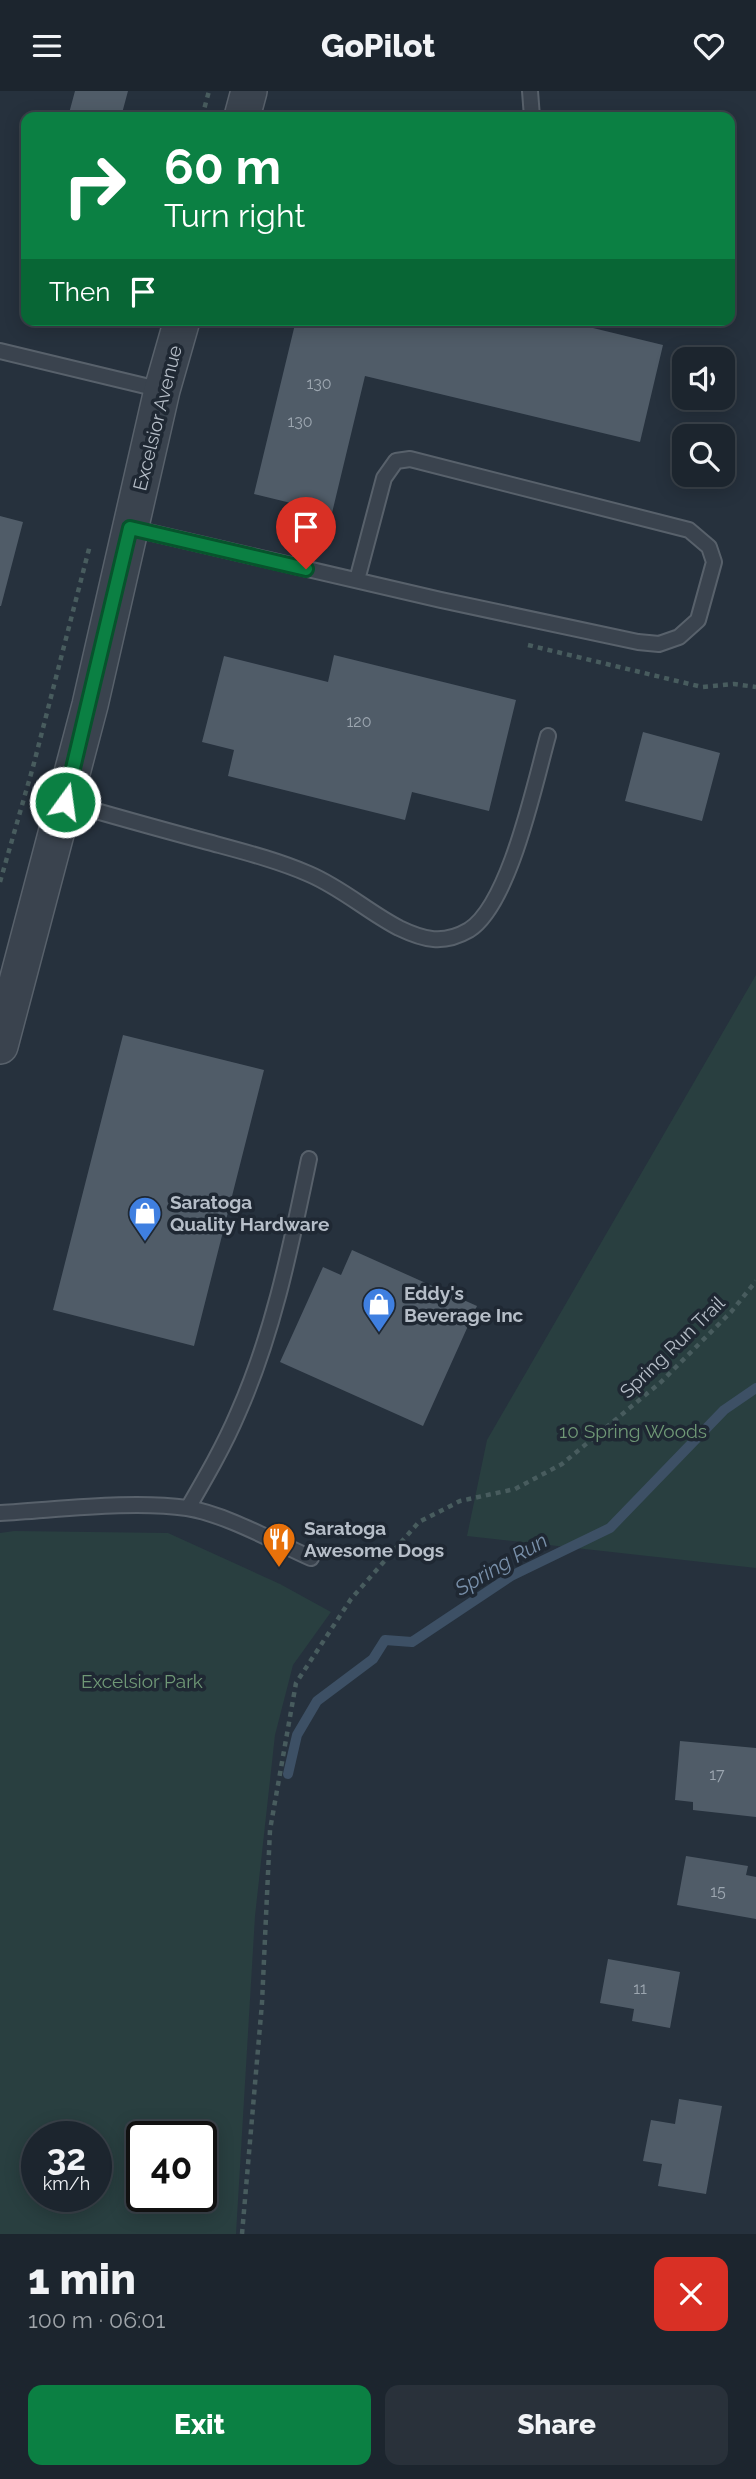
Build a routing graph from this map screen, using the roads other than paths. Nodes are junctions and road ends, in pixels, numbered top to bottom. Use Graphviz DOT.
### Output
graph roads {
  1 [pos="249,91"];
  2 [pos="530,91"];
  3 [pos="243,112"];
  4 [pos="532,112"];
  5 [pos="180,326"];
  6 [pos="0,351"];
  7 [pos="162,390"];
  8 [pos="130,528"];
  9 [pos="357,580"];
  10 [pos="548,736"];
  11 [pos="65,802"];
  12 [pos="0,1046"];
  13 [pos="309,1159"];
  14 [pos="188,1509"];
  15 [pos="0,1513"];
  16 [pos="311,1558"];
  1 -- 3 [label="street"];
  2 -- 4 [label="lane"];
  5 -- 7 [label="street, Excelsior Avenue"];
  6 -- 7 [label="lane"];
  7 -- 8 [label="street, Excelsior Avenue"];
  8 -- 9 [label="lane"];
  8 -- 11 [label="street, Excelsior Avenue"];
  9 -- 9 [label="lane"];
  10 -- 11 [label="lane"];
  11 -- 12 [label="street, Excelsior Avenue"];
  13 -- 14 [label="lane"];
  14 -- 15 [label="lane"];
  14 -- 16 [label="lane"];
}
